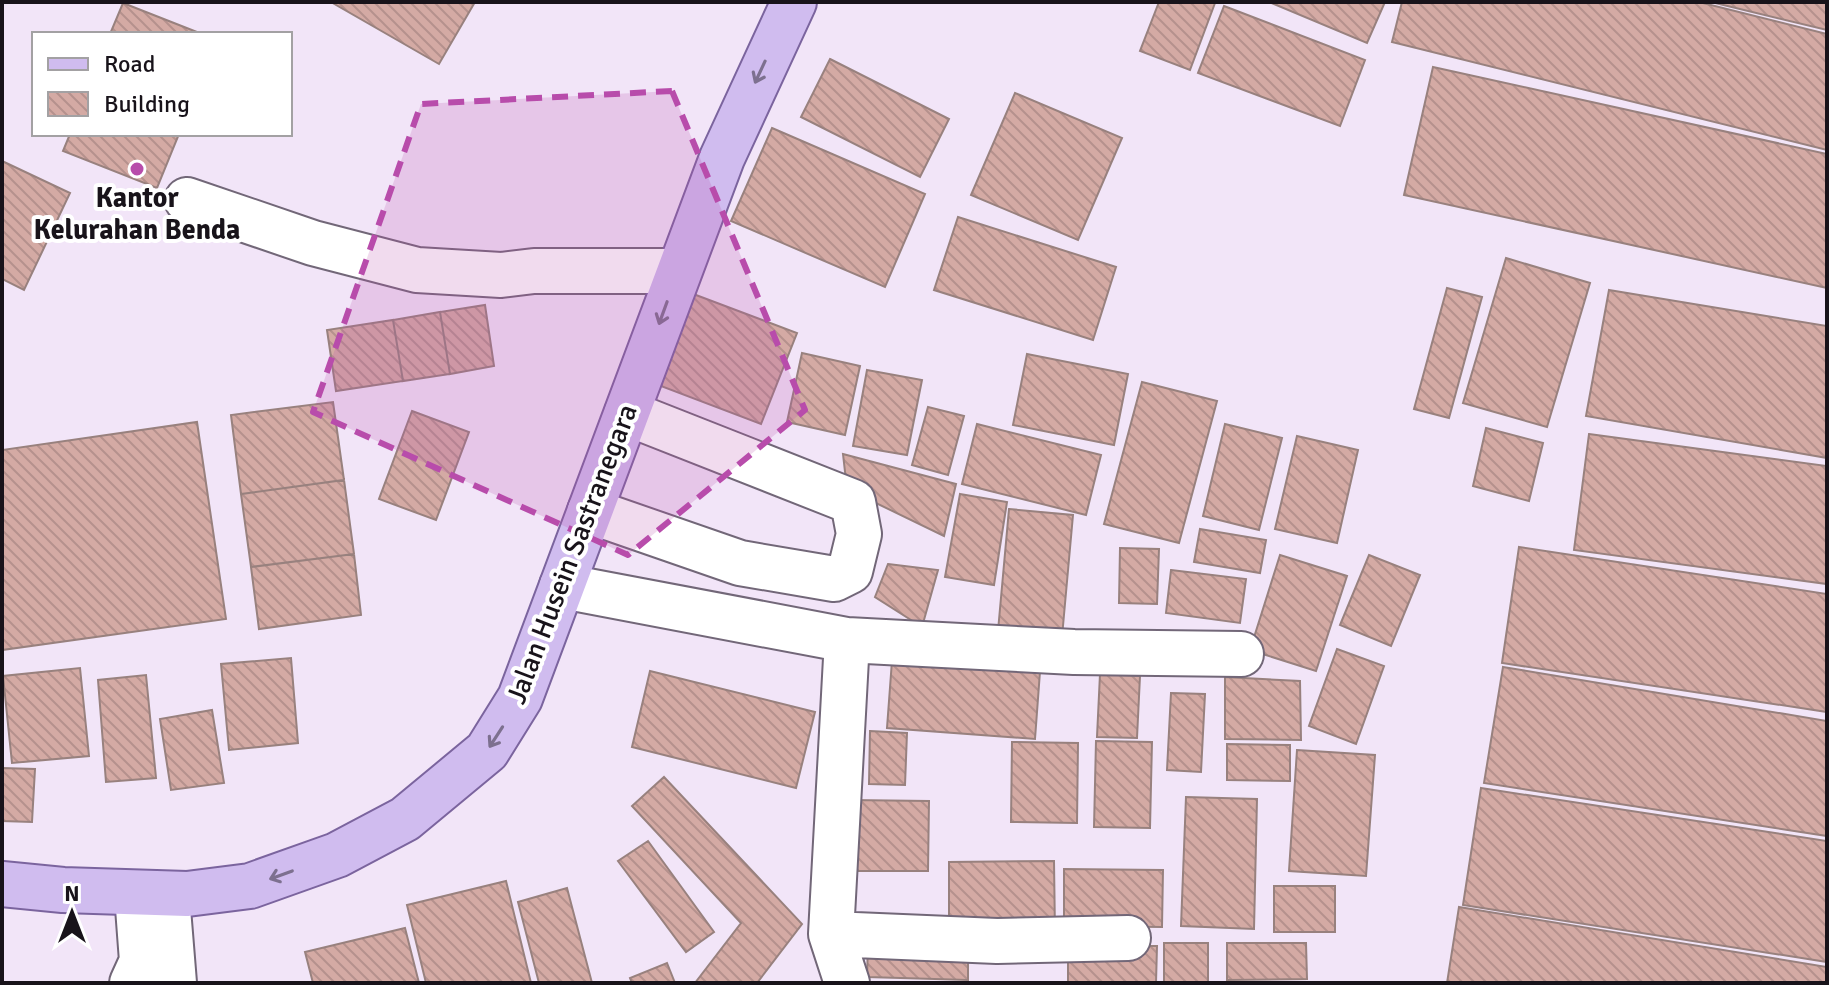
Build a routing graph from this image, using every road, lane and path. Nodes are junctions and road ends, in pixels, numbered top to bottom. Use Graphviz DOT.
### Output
graph roads {
  1 [pos="794,2"];
  2 [pos="187,200"];
  3 [pos="679,271"];
  4 [pos="627,413"];
  5 [pos="590,511"];
  6 [pos="562,586"];
  7 [pos="847,640"];
  8 [pos="1241,654"];
  9 [pos="2,884"];
  10 [pos="152,894"];
  11 [pos="831,934"];
  12 [pos="1128,938"];
  13 [pos="132,983"];
  14 [pos="174,983"];
  15 [pos="847,983"];
  1 -- 3 [label="main road, Jalan Husein Sastranegara, one-way"];
  2 -- 3 [label="street"];
  3 -- 4 [label="main road, Jalan Husein Sastranegara, one-way"];
  4 -- 5 [label="main road, Jalan Husein Sastranegara"];
  4 -- 5 [label="street"];
  5 -- 6 [label="main road, Jalan Husein Sastranegara"];
  6 -- 7 [label="street"];
  6 -- 10 [label="main road, Jalan Husein Sastranegara, one-way"];
  7 -- 8 [label="street"];
  7 -- 11 [label="street"];
  9 -- 10 [label="main road, Jalan Husein Sastranegara"];
  10 -- 13 [label="street"];
  10 -- 14 [label="street"];
  11 -- 12 [label="street"];
  11 -- 15 [label="street"];
}
